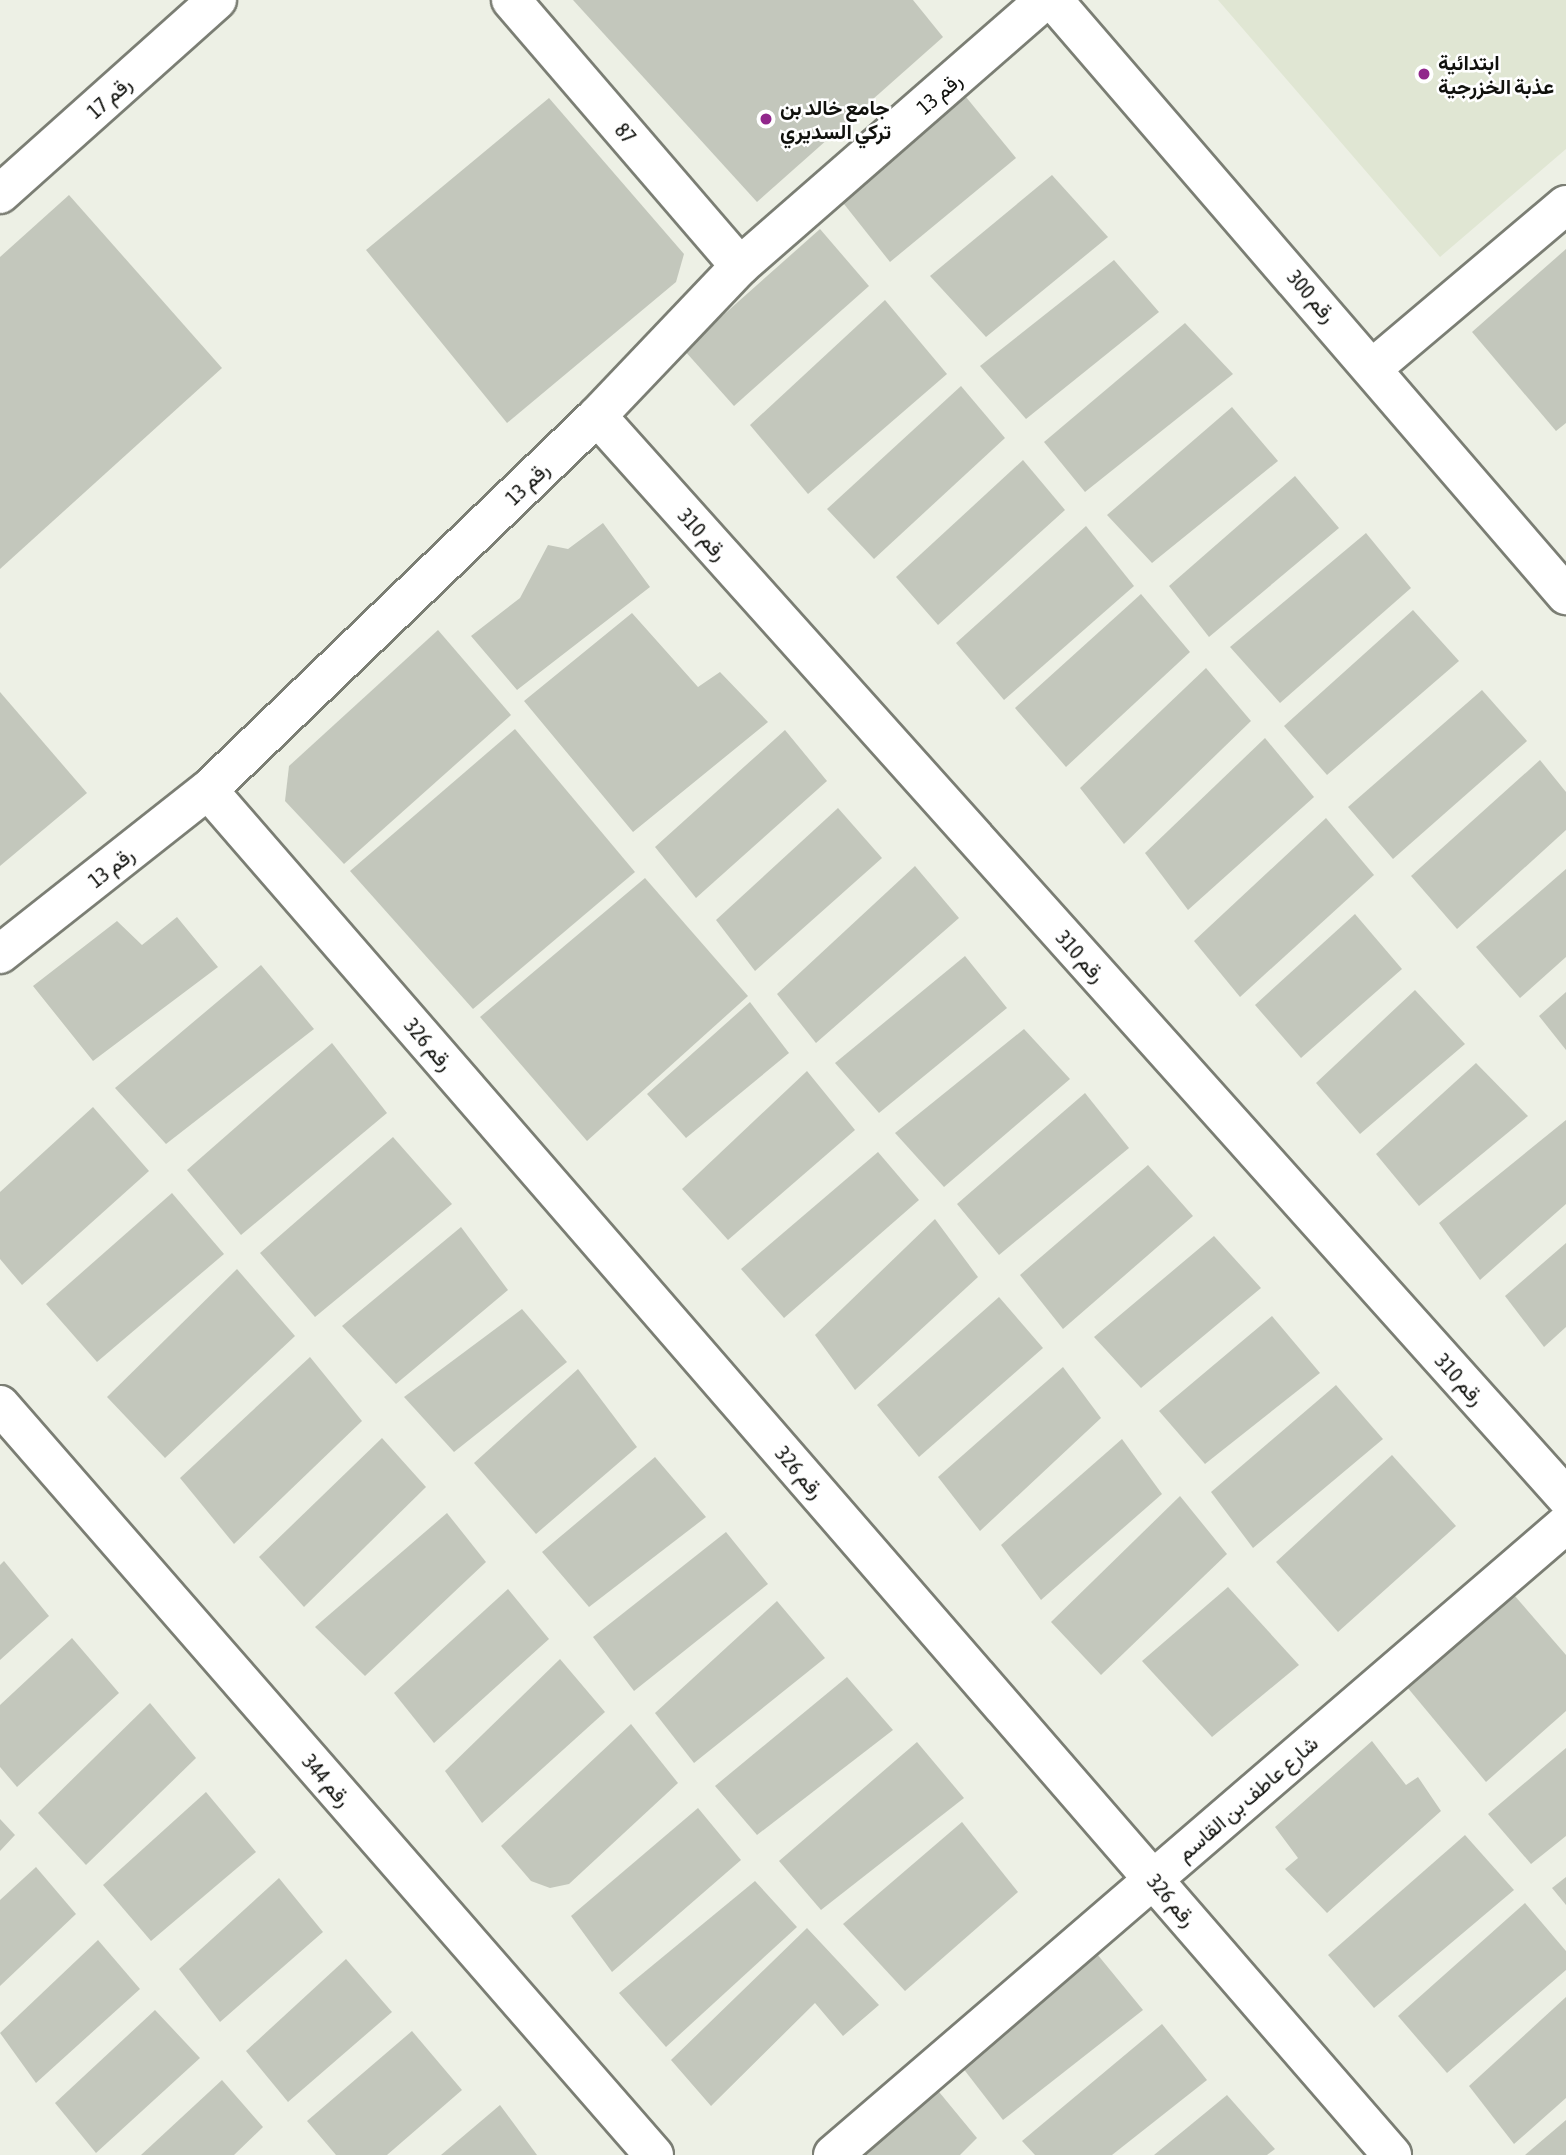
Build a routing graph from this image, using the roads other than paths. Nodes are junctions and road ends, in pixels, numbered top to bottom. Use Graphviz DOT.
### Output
graph roads {
  1 [pos="218,0"];
  2 [pos="511,0"];
  3 [pos="1045,0"];
  4 [pos="1053,0"];
  5 [pos="0,194"];
  6 [pos="1566,205"];
  7 [pos="740,266"];
  8 [pos="1374,367"];
  9 [pos="597,416"];
  10 [pos="1566,595"];
  11 [pos="208,790"];
  12 [pos="0,954"];
  13 [pos="0,1405"];
  14 [pos="1566,1497"];
  15 [pos="1566,1524"];
  16 [pos="1153,1878"];
  17 [pos="654,2155"];
  18 [pos="833,2155"];
  19 [pos="1392,2155"];
  1 -- 5 [label="street, رقم 17"];
  2 -- 7 [label="street, 87"];
  3 -- 7 [label="street, رقم 13"];
  4 -- 8 [label="street, رقم 300"];
  6 -- 8 [label="street"];
  7 -- 9 [label="street, رقم 13"];
  8 -- 10 [label="street, رقم 300"];
  9 -- 11 [label="street, رقم 13"];
  9 -- 14 [label="street, رقم 310"];
  11 -- 12 [label="street, رقم 13"];
  11 -- 16 [label="street, رقم 326"];
  13 -- 17 [label="street, رقم 344"];
  15 -- 16 [label="street, شارع عاطف بن القاسم"];
  16 -- 18 [label="street, شارع عاطف بن القاسم"];
  16 -- 19 [label="street, رقم 326"];
}
